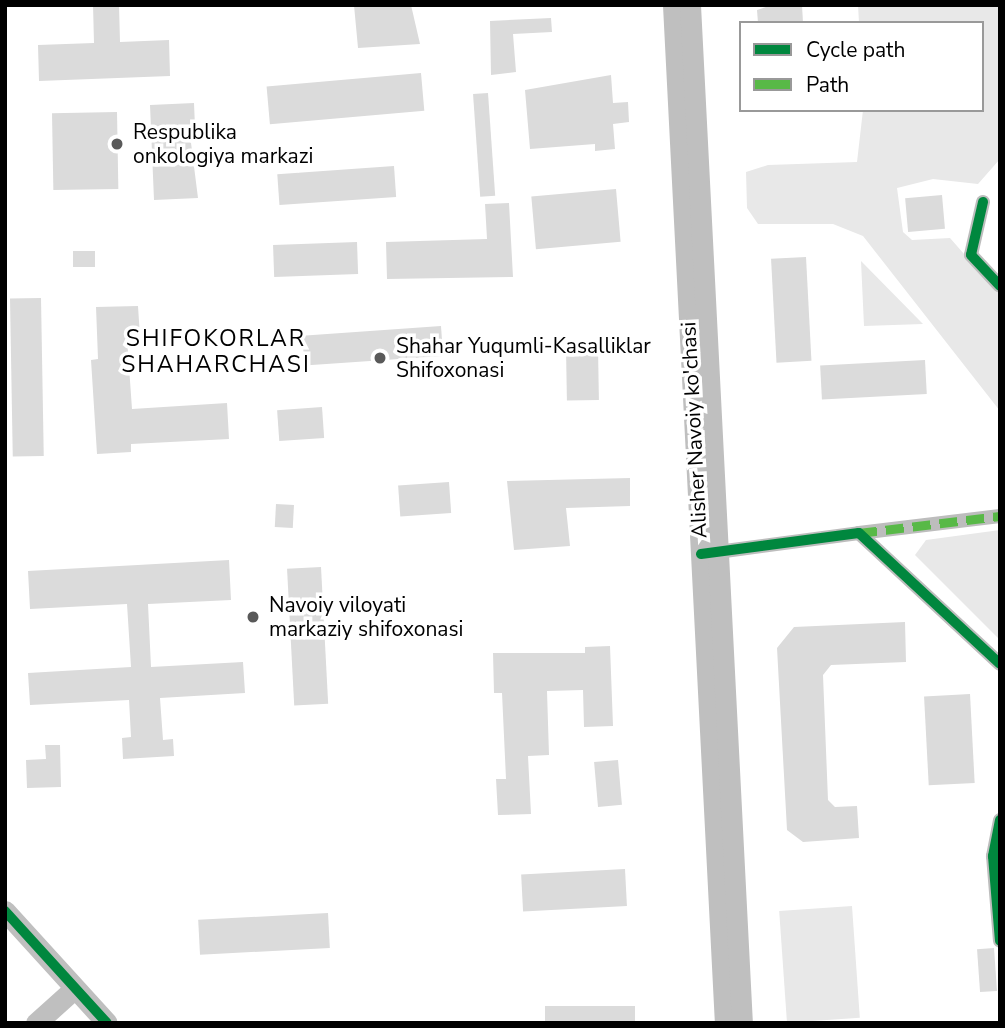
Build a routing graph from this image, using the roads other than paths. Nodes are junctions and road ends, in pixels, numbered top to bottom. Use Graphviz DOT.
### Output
graph roads {
  1 [pos="673,5"];
  2 [pos="690,5"];
  3 [pos="984,202"];
  4 [pos="1000,286"];
  5 [pos="1000,516"];
  6 [pos="859,534"];
  7 [pos="709,553"];
  8 [pos="1000,664"];
  9 [pos="1000,820"];
  10 [pos="998,903"];
  11 [pos="5,911"];
  12 [pos="5,930"];
  13 [pos="1000,941"];
  14 [pos="70,993"];
  15 [pos="36,1023"];
  16 [pos="90,1023"];
  17 [pos="107,1023"];
  18 [pos="725,1023"];
  19 [pos="742,1023"];
  1 -- 7 [label="main road, Alisher Navoiy ko'chasi"];
  2 -- 7 [label="main road, Alisher Navoiy ko'chasi"];
  3 -- 4 [label="street"];
  5 -- 6 [label="street"];
  6 -- 7 [label="street"];
  6 -- 8 [label="street"];
  7 -- 18 [label="main road, Alisher Navoiy ko'chasi"];
  7 -- 19 [label="main road, Alisher Navoiy ko'chasi"];
  9 -- 10 [label="street"];
  10 -- 13 [label="street"];
  11 -- 14 [label="main road"];
  12 -- 14 [label="main road"];
  14 -- 15 [label="main road"];
  14 -- 16 [label="main road"];
  14 -- 17 [label="main road"];
}
